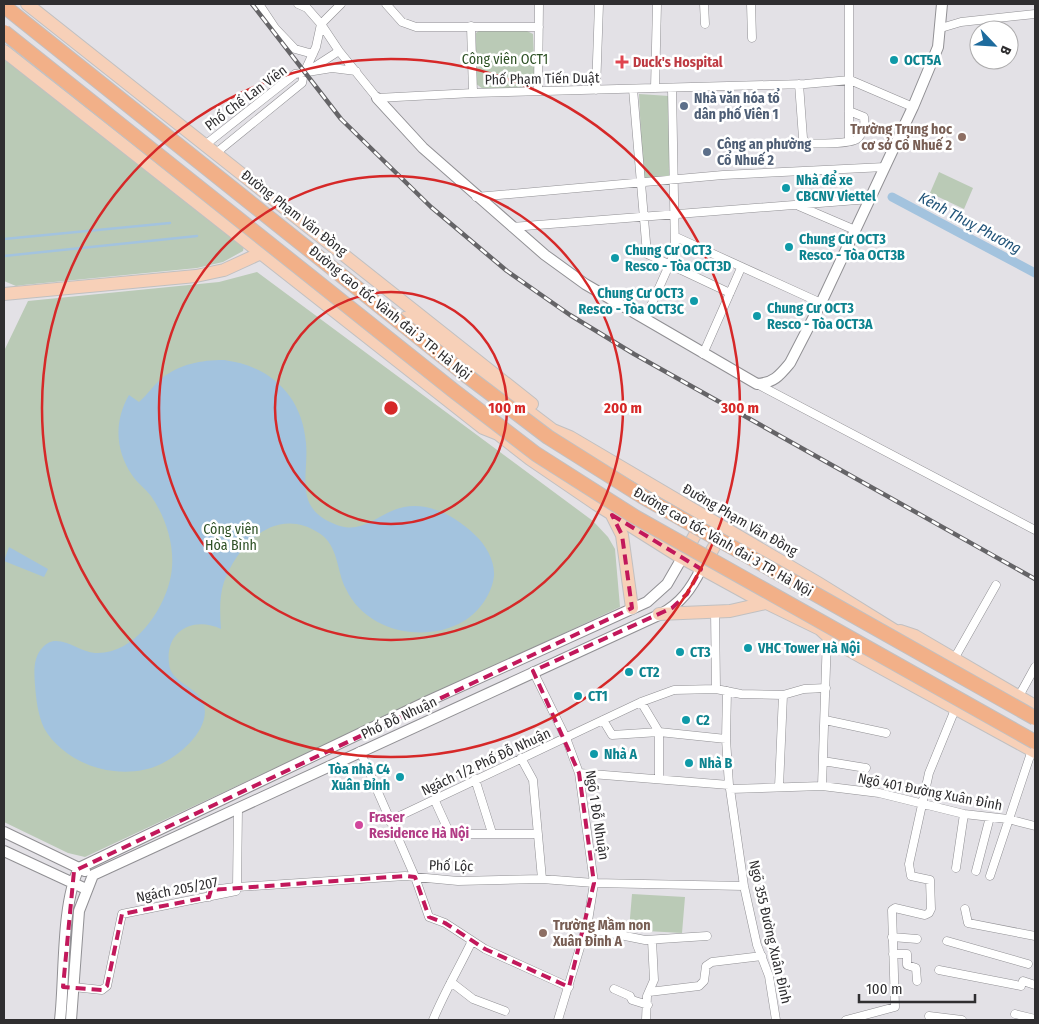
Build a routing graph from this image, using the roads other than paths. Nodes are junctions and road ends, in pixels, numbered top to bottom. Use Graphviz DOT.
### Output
graph roads {
  1 [pos="27,4"];
  2 [pos="259,4"];
  3 [pos="298,4"];
  4 [pos="341,4"];
  5 [pos="386,4"];
  6 [pos="539,4"];
  7 [pos="599,4"];
  8 [pos="657,4"];
  9 [pos="704,4"];
  10 [pos="752,4"];
  11 [pos="849,4"];
  12 [pos="942,4"];
  13 [pos="5,5"];
  14 [pos="307,6"];
  15 [pos="1035,14"];
  16 [pos="321,24"];
  17 [pos="704,24"];
  18 [pos="471,26"];
  19 [pos="539,27"];
  20 [pos="941,28"];
  21 [pos="4,34"];
  22 [pos="752,38"];
  23 [pos="4,51"];
  24 [pos="339,51"];
  25 [pos="313,54"];
  26 [pos="356,71"];
  27 [pos="304,73"];
  28 [pos="850,80"];
  29 [pos="799,84"];
  30 [pos="655,88"];
  31 [pos="672,88"];
  32 [pos="633,89"];
  33 [pos="596,90"];
  34 [pos="538,91"];
  35 [pos="473,93"];
  36 [pos="377,98"];
  37 [pos="913,107"];
  38 [pos="849,111"];
  39 [pos="849,141"];
  40 [pos="205,145"];
  41 [pos="216,153"];
  42 [pos="885,167"];
  43 [pos="675,180"];
  44 [pos="641,182"];
  45 [pos="476,197"];
  46 [pos="870,199"];
  47 [pos="798,205"];
  48 [pos="676,215"];
  49 [pos="642,217"];
  50 [pos="512,227"];
  51 [pos="855,230"];
  52 [pos="676,237"];
  53 [pos="261,253"];
  54 [pos="670,266"];
  55 [pos="741,268"];
  56 [pos="730,293"];
  57 [pos="4,294"];
  58 [pos="821,303"];
  59 [pos="645,319"];
  60 [pos="703,354"];
  61 [pos="757,384"];
  62 [pos="498,434"];
  63 [pos="570,437"];
  64 [pos="612,515"];
  65 [pos="704,518"];
  66 [pos="724,528"];
  67 [pos="1035,530"];
  68 [pos="682,558"];
  69 [pos="701,569"];
  70 [pos="996,585"];
  71 [pos="766,603"];
  72 [pos="632,608"];
  73 [pos="716,612"];
  74 [pos="659,614"];
  75 [pos="894,630"];
  76 [pos="823,632"];
  77 [pos="954,659"];
  78 [pos="1035,667"];
  79 [pos="533,671"];
  80 [pos="826,688"];
  81 [pos="716,689"];
  82 [pos="727,691"];
  83 [pos="783,695"];
  84 [pos="1019,696"];
  85 [pos="641,702"];
  86 [pos="1035,706"];
  87 [pos="956,707"];
  88 [pos="1035,714"];
  89 [pos="1035,718"];
  90 [pos="603,720"];
  91 [pos="825,720"];
  92 [pos="659,732"];
  93 [pos="886,733"];
  94 [pos="566,738"];
  95 [pos="726,739"];
  96 [pos="1034,747"];
  97 [pos="360,751"];
  98 [pos="310,758"];
  99 [pos="521,758"];
  100 [pos="823,761"];
  101 [pos="866,768"];
  102 [pos="316,771"];
  103 [pos="579,773"];
  104 [pos="474,779"];
  105 [pos="658,779"];
  106 [pos="822,786"];
  107 [pos="729,787"];
  108 [pos="779,787"];
  109 [pos="435,801"];
  110 [pos="921,803"];
  111 [pos="238,808"];
  112 [pos="964,814"];
  113 [pos="990,817"];
  114 [pos="1008,819"];
  115 [pos="389,821"];
  116 [pos="1035,826"];
  117 [pos="4,832"];
  118 [pos="492,832"];
  119 [pos="538,834"];
  120 [pos="4,850"];
  121 [pos="79,868"];
  122 [pos="956,868"];
  123 [pos="976,871"];
  124 [pos="93,875"];
  125 [pos="990,876"];
  126 [pos="415,877"];
  127 [pos="542,879"];
  128 [pos="72,882"];
  129 [pos="594,883"];
  130 [pos="744,886"];
  131 [pos="86,889"];
  132 [pos="237,889"];
  133 [pos="208,897"];
  134 [pos="966,909"];
  135 [pos="585,928"];
  136 [pos="707,936"];
  137 [pos="1035,936"];
  138 [pos="892,937"];
  139 [pos="917,939"];
  140 [pos="652,940"];
  141 [pos="472,941"];
  142 [pos="947,941"];
  143 [pos="893,954"];
  144 [pos="762,956"];
  145 [pos="1028,964"];
  146 [pos="939,970"];
  147 [pos="917,981"];
  148 [pos="451,982"];
  149 [pos="1035,984"];
  150 [pos="68,987"];
  151 [pos="569,987"];
  152 [pos="614,989"];
  153 [pos="649,992"];
  154 [pos="648,1005"];
  155 [pos="66,1009"];
  156 [pos="504,1010"];
  157 [pos="1015,1014"];
  158 [pos="929,1016"];
  159 [pos="560,1019"];
  160 [pos="1035,1019"];
  161 [pos="60,1020"];
  162 [pos="71,1020"];
  163 [pos="433,1020"];
  164 [pos="646,1020"];
  165 [pos="776,1020"];
  166 [pos="846,1020"];
  167 [pos="962,1020"];
  1 -- 40 [label="main road, Đường Phạm Văn Đồng"];
  2 -- 25 [label="street"];
  3 -- 14 [label="street"];
  4 -- 16 [label="street"];
  5 -- 18 [label="street"];
  6 -- 19 [label="street"];
  7 -- 33 [label="street"];
  8 -- 30 [label="street"];
  9 -- 17 [label="street"];
  10 -- 22 [label="street"];
  11 -- 28 [label="street"];
  12 -- 20 [label="street"];
  13 -- 63 [label="main road, Đường Phạm Văn Đồng"];
  13 -- 89 [label="highway, Đường cao tốc Vành đai 3 TP. Hà Nội, bridge"];
  14 -- 16 [label="street"];
  15 -- 20 [label="street"];
  16 -- 24 [label="street"];
  16 -- 25 [label="street"];
  18 -- 19 [label="street"];
  18 -- 35 [label="street"];
  19 -- 34 [label="street"];
  20 -- 37 [label="street"];
  21 -- 62 [label="main road"];
  21 -- 96 [label="highway, Đường cao tốc Vành đai 3 TP. Hà Nội, bridge"];
  23 -- 53 [label="main road"];
  24 -- 26 [label="street"];
  24 -- 27 [label="street, Phố Chế Lan Viên"];
  25 -- 27 [label="street"];
  26 -- 27 [label="street"];
  26 -- 36 [label="street"];
  27 -- 40 [label="street, Phố Chế Lan Viên"];
  27 -- 41 [label="street, Phố Chế Lan Viên"];
  28 -- 29 [label="street, Phố Phạm Tiến Duật"];
  28 -- 37 [label="street, Phố Phạm Tiến Duật"];
  28 -- 38 [label="street"];
  29 -- 31 [label="street, Phố Phạm Tiến Duật"];
  29 -- 39 [label="street"];
  30 -- 31 [label="street, Phố Phạm Tiến Duật"];
  30 -- 32 [label="street, Phố Phạm Tiến Duật"];
  31 -- 43 [label="street"];
  32 -- 33 [label="street, Phố Phạm Tiến Duật"];
  32 -- 44 [label="street"];
  33 -- 34 [label="street, Phố Phạm Tiến Duật"];
  34 -- 35 [label="street, Phố Phạm Tiến Duật"];
  35 -- 36 [label="street, Phố Phạm Tiến Duật"];
  36 -- 45 [label="street"];
  37 -- 42 [label="street"];
  38 -- 39 [label="street"];
  38 -- 39 [label="street"];
  40 -- 41 [label="main road, Đường Phạm Văn Đồng"];
  41 -- 63 [label="main road, Đường Phạm Văn Đồng"];
  42 -- 43 [label="street"];
  42 -- 46 [label="street"];
  43 -- 44 [label="street"];
  43 -- 48 [label="street"];
  44 -- 45 [label="street"];
  44 -- 49 [label="street"];
  45 -- 50 [label="street"];
  46 -- 47 [label="street"];
  46 -- 51 [label="street"];
  47 -- 48 [label="street"];
  47 -- 51 [label="street"];
  48 -- 49 [label="street"];
  48 -- 52 [label="street"];
  49 -- 50 [label="street"];
  49 -- 54 [label="street"];
  50 -- 59 [label="street"];
  51 -- 58 [label="street"];
  52 -- 54 [label="street"];
  52 -- 55 [label="street"];
  53 -- 57 [label="main road"];
  53 -- 62 [label="main road"];
  54 -- 56 [label="street"];
  54 -- 59 [label="street"];
  55 -- 56 [label="street"];
  55 -- 58 [label="street"];
  56 -- 60 [label="street"];
  58 -- 61 [label="street"];
  59 -- 60 [label="street"];
  60 -- 61 [label="street"];
  61 -- 67 [label="street"];
  62 -- 64 [label="main road"];
  63 -- 65 [label="main road, Đường Phạm Văn Đồng"];
  64 -- 68 [label="main road"];
  64 -- 72 [label="main road"];
  65 -- 66 [label="main road, Đường Phạm Văn Đồng"];
  65 -- 68 [label="main road"];
  66 -- 69 [label="main road"];
  66 -- 75 [label="main road, Đường Phạm Văn Đồng"];
  68 -- 69 [label="main road"];
  68 -- 72 [label="street, Phố Đỗ Nhuận"];
  69 -- 71 [label="main road"];
  69 -- 74 [label="street, Phố Đỗ Nhuận"];
  70 -- 77 [label="street"];
  71 -- 73 [label="main road"];
  71 -- 76 [label="main road"];
  72 -- 98 [label="street, Phố Đỗ Nhuận"];
  73 -- 74 [label="main road"];
  73 -- 81 [label="street"];
  74 -- 79 [label="street, Phố Đỗ Nhuận"];
  75 -- 77 [label="main road, Đường Phạm Văn Đồng"];
  75 -- 88 [label="main road, Đường Phạm Văn Đồng"];
  76 -- 80 [label="street"];
  76 -- 87 [label="main road"];
  76 -- 96 [label="main road"];
  77 -- 84 [label="main road, Đường Phạm Văn Đồng"];
  78 -- 84 [label="street"];
  79 -- 94 [label="street, Ngõ 1 Đỗ Nhuận"];
  79 -- 97 [label="street, Phố Đỗ Nhuận"];
  80 -- 83 [label="street, Ngách 1/2 Phố Đỗ Nhuận"];
  80 -- 91 [label="street"];
  81 -- 82 [label="street, Ngách 1/2 Phố Đỗ Nhuận"];
  81 -- 85 [label="street, Ngách 1/2 Phố Đỗ Nhuận"];
  82 -- 83 [label="street, Ngách 1/2 Phố Đỗ Nhuận"];
  82 -- 95 [label="street, Ngõ 355 Đường Xuân Đỉnh"];
  83 -- 108 [label="street"];
  84 -- 86 [label="main road, Đường Phạm Văn Đồng"];
  85 -- 90 [label="street, Ngách 1/2 Phố Đỗ Nhuận"];
  85 -- 92 [label="street"];
  87 -- 96 [label="main road"];
  87 -- 110 [label="street"];
  90 -- 92 [label="street"];
  90 -- 94 [label="street, Ngách 1/2 Phố Đỗ Nhuận"];
  91 -- 93 [label="street"];
  91 -- 100 [label="street"];
  92 -- 95 [label="street"];
  92 -- 105 [label="street"];
  94 -- 99 [label="street, Ngách 1/2 Phố Đỗ Nhuận"];
  94 -- 103 [label="street, Ngõ 1 Đỗ Nhuận"];
  95 -- 107 [label="street, Ngõ 355 Đường Xuân Đỉnh"];
  96 -- 114 [label="street"];
  97 -- 102 [label="street, Phố Đỗ Nhuận"];
  97 -- 115 [label="street"];
  98 -- 102 [label="street"];
  98 -- 121 [label="street, Phố Đỗ Nhuận"];
  99 -- 104 [label="street, Ngách 1/2 Phố Đỗ Nhuận"];
  99 -- 119 [label="street"];
  100 -- 101 [label="street"];
  100 -- 106 [label="street"];
  102 -- 111 [label="street, Phố Đỗ Nhuận"];
  103 -- 105 [label="street, Ngõ 401 Đường Xuân Đỉnh"];
  103 -- 129 [label="street, Ngõ 1 Đỗ Nhuận"];
  104 -- 109 [label="street, Ngách 1/2 Phố Đỗ Nhuận"];
  104 -- 118 [label="street"];
  105 -- 107 [label="street, Ngõ 401 Đường Xuân Đỉnh"];
  106 -- 108 [label="street, Ngõ 401 Đường Xuân Đỉnh"];
  106 -- 110 [label="street, Ngõ 401 Đường Xuân Đỉnh"];
  107 -- 108 [label="street, Ngõ 401 Đường Xuân Đỉnh"];
  107 -- 130 [label="street, Ngõ 355 Đường Xuân Đỉnh"];
  109 -- 115 [label="street, Ngách 1/2 Phố Đỗ Nhuận"];
  109 -- 118 [label="street"];
  110 -- 112 [label="street, Ngõ 401 Đường Xuân Đỉnh"];
  110 -- 138 [label="street"];
  111 -- 124 [label="street, Phố Đỗ Nhuận"];
  111 -- 132 [label="street"];
  112 -- 113 [label="street, Ngõ 401 Đường Xuân Đỉnh"];
  112 -- 122 [label="street"];
  113 -- 114 [label="street, Ngõ 401 Đường Xuân Đỉnh"];
  113 -- 123 [label="street"];
  114 -- 116 [label="street, Ngõ 401 Đường Xuân Đỉnh"];
  114 -- 125 [label="street"];
  115 -- 126 [label="street"];
  117 -- 121 [label="street"];
  118 -- 119 [label="street"];
  119 -- 127 [label="street"];
  120 -- 128 [label="street"];
  121 -- 124 [label="street"];
  121 -- 128 [label="street"];
  124 -- 131 [label="street"];
  126 -- 127 [label="street, Phố Lộc"];
  126 -- 132 [label="street, Phố Lộc"];
  126 -- 141 [label="street"];
  127 -- 129 [label="street, Phố Lộc"];
  128 -- 131 [label="street"];
  128 -- 150 [label="street"];
  129 -- 130 [label="street, Phố Lộc"];
  129 -- 135 [label="street, Ngõ 1 Đỗ Nhuận"];
  130 -- 144 [label="street, Ngõ 355 Đường Xuân Đỉnh"];
  131 -- 150 [label="street"];
  132 -- 133 [label="street, Phố Lộc"];
  133 -- 150 [label="street, Ngách 205/207"];
  134 -- 137 [label="street"];
  135 -- 140 [label="street"];
  135 -- 151 [label="street, Ngõ 1 Đỗ Nhuận"];
  136 -- 140 [label="street"];
  138 -- 139 [label="street"];
  138 -- 143 [label="street"];
  140 -- 153 [label="street"];
  141 -- 148 [label="street"];
  141 -- 151 [label="street"];
  142 -- 145 [label="street"];
  143 -- 147 [label="street"];
  143 -- 166 [label="street"];
  144 -- 153 [label="street"];
  144 -- 165 [label="street, Ngõ 355 Đường Xuân Đỉnh"];
  146 -- 149 [label="street"];
  148 -- 156 [label="street"];
  148 -- 163 [label="street"];
  150 -- 155 [label="street"];
  151 -- 159 [label="street, Ngõ 1 Đỗ Nhuận"];
  152 -- 154 [label="street"];
  153 -- 154 [label="street"];
  154 -- 164 [label="street"];
  155 -- 161 [label="street"];
  155 -- 162 [label="street"];
  157 -- 160 [label="street"];
  158 -- 167 [label="street"];
}
